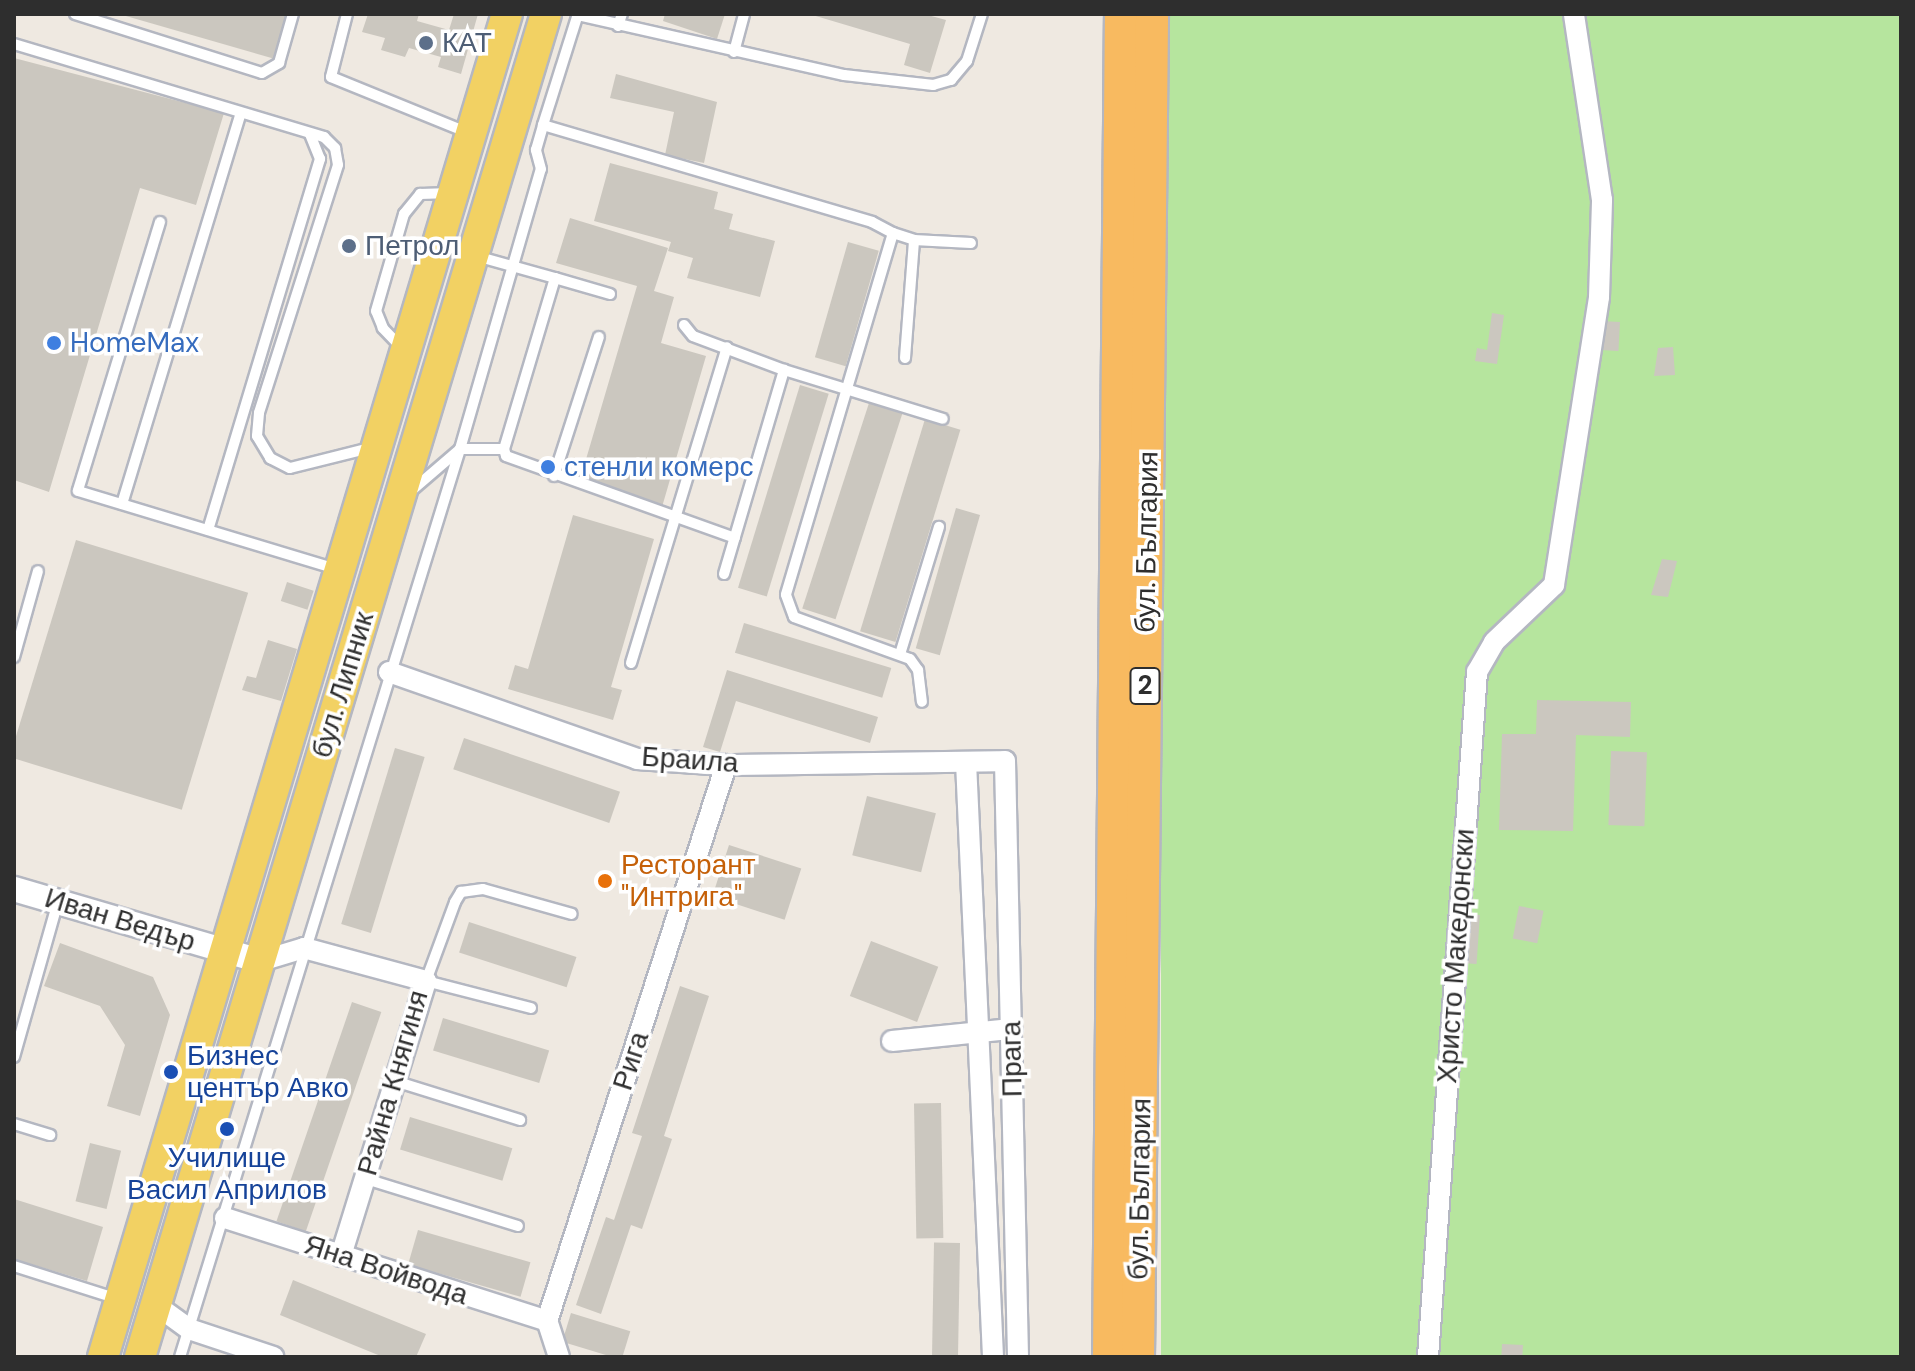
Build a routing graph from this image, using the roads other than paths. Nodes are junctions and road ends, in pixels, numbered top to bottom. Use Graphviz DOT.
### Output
graph roads {
  1 [pos="75,14"];
  2 [pos="293,14"];
  3 [pos="347,14"];
  4 [pos="507,14"];
  5 [pos="546,14"];
  6 [pos="578,14"];
  7 [pos="622,14"];
  8 [pos="744,14"];
  9 [pos="982,14"];
  10 [pos="1121,14"];
  11 [pos="1152,14"];
  12 [pos="1574,14"];
  13 [pos="618,26"];
  14 [pos="14,44"];
  15 [pos="734,52"];
  16 [pos="241,113"];
  17 [pos="543,125"];
  18 [pos="310,134"];
  19 [pos="470,134"];
  20 [pos="505,144"];
  21 [pos="536,150"];
  22 [pos="453,193"];
  23 [pos="160,222"];
  24 [pos="893,233"];
  25 [pos="914,240"];
  26 [pos="971,243"];
  27 [pos="472,255"];
  28 [pos="511,268"];
  29 [pos="555,278"];
  30 [pos="610,294"];
  31 [pos="684,325"];
  32 [pos="599,337"];
  33 [pos="727,347"];
  34 [pos="406,351"];
  35 [pos="905,358"];
  36 [pos="784,370"];
  37 [pos="845,389"];
  38 [pos="943,419"];
  39 [pos="377,446"];
  40 [pos="460,449"];
  41 [pos="504,449"];
  42 [pos="554,476"];
  43 [pos="397,503"];
  44 [pos="122,504"];
  45 [pos="675,519"];
  46 [pos="939,527"];
  47 [pos="208,530"];
  48 [pos="735,538"];
  49 [pos="339,570"];
  50 [pos="38,571"];
  51 [pos="724,574"];
  52 [pos="901,651"];
  53 [pos="14,657"];
  54 [pos="631,663"];
  55 [pos="389,672"];
  56 [pos="922,702"];
  57 [pos="1005,761"];
  58 [pos="966,762"];
  59 [pos="726,765"];
  60 [pos="14,889"];
  61 [pos="58,902"];
  62 [pos="572,914"];
  63 [pos="304,948"];
  64 [pos="225,952"];
  65 [pos="261,961"];
  66 [pos="426,981"];
  67 [pos="531,1008"];
  68 [pos="1011,1029"];
  69 [pos="978,1031"];
  70 [pos="892,1041"];
  71 [pos="14,1057"];
  72 [pos="398,1082"];
  73 [pos="520,1120"];
  74 [pos="14,1124"];
  75 [pos="50,1135"];
  76 [pos="366,1179"];
  77 [pos="225,1218"];
  78 [pos="518,1226"];
  79 [pos="341,1256"];
  80 [pos="14,1266"];
  81 [pos="120,1299"];
  82 [pos="156,1305"];
  83 [pos="547,1321"];
  84 [pos="189,1329"];
  85 [pos="103,1357"];
  86 [pos="140,1357"];
  87 [pos="180,1357"];
  88 [pos="273,1357"];
  89 [pos="559,1357"];
  90 [pos="993,1357"];
  91 [pos="1018,1357"];
  92 [pos="1109,1357"];
  93 [pos="1138,1357"];
  94 [pos="1428,1357"];
  1 -- 2 [label="lane"];
  3 -- 19 [label="lane"];
  4 -- 19 [label="main road, бул. Липник"];
  5 -- 20 [label="main road, бул. Липник"];
  6 -- 13 [label="lane"];
  6 -- 17 [label="lane"];
  7 -- 13 [label="lane"];
  8 -- 15 [label="lane"];
  9 -- 15 [label="lane"];
  10 -- 92 [label="highway, бул. България / 2"];
  11 -- 93 [label="highway, бул. България / 2"];
  12 -- 94 [label="street, Христо Македонски"];
  13 -- 15 [label="lane"];
  14 -- 16 [label="lane"];
  16 -- 18 [label="lane"];
  16 -- 44 [label="lane"];
  17 -- 21 [label="lane"];
  17 -- 24 [label="lane"];
  18 -- 39 [label="lane"];
  18 -- 47 [label="lane"];
  19 -- 20 [label="main road"];
  19 -- 22 [label="main road, бул. Липник"];
  20 -- 21 [label="lane"];
  20 -- 27 [label="main road, бул. Липник"];
  21 -- 28 [label="lane"];
  22 -- 34 [label="main road, бул. Липник"];
  22 -- 34 [label="lane"];
  23 -- 44 [label="lane"];
  24 -- 25 [label="lane"];
  24 -- 37 [label="lane"];
  25 -- 26 [label="lane"];
  25 -- 35 [label="lane"];
  27 -- 28 [label="lane"];
  27 -- 43 [label="main road, бул. Липник"];
  28 -- 29 [label="lane"];
  28 -- 40 [label="lane"];
  29 -- 30 [label="lane"];
  29 -- 41 [label="lane"];
  31 -- 33 [label="lane"];
  32 -- 42 [label="lane"];
  33 -- 36 [label="lane"];
  33 -- 45 [label="lane"];
  34 -- 39 [label="main road, бул. Липник"];
  36 -- 37 [label="lane"];
  36 -- 48 [label="lane"];
  37 -- 38 [label="lane"];
  37 -- 52 [label="lane"];
  39 -- 49 [label="main road, бул. Липник"];
  40 -- 41 [label="lane"];
  40 -- 43 [label="lane"];
  40 -- 55 [label="lane"];
  41 -- 42 [label="lane"];
  42 -- 45 [label="lane"];
  43 -- 65 [label="main road, бул. Липник"];
  44 -- 47 [label="lane"];
  45 -- 48 [label="lane"];
  45 -- 54 [label="lane"];
  46 -- 52 [label="lane"];
  47 -- 49 [label="lane"];
  48 -- 51 [label="lane"];
  49 -- 64 [label="main road, бул. Липник"];
  50 -- 53 [label="lane"];
  52 -- 56 [label="lane"];
  55 -- 59 [label="street, Браила"];
  55 -- 63 [label="lane"];
  57 -- 58 [label="street, Браила"];
  57 -- 68 [label="street, Прага"];
  58 -- 59 [label="street, Браила"];
  58 -- 69 [label="street"];
  59 -- 83 [label="street, Рига"];
  60 -- 61 [label="street, Иван Ведър"];
  61 -- 64 [label="street, Иван Ведър"];
  61 -- 71 [label="lane"];
  62 -- 66 [label="lane"];
  63 -- 65 [label="street"];
  63 -- 66 [label="street, Райна Княгиня"];
  63 -- 77 [label="lane"];
  64 -- 65 [label="street, Иван Ведър"];
  64 -- 81 [label="main road, бул. Липник"];
  65 -- 82 [label="main road, бул. Липник"];
  66 -- 67 [label="lane"];
  66 -- 72 [label="street, Райна Княгиня"];
  68 -- 69 [label="street"];
  68 -- 91 [label="street, Прага"];
  69 -- 70 [label="street"];
  69 -- 90 [label="street"];
  72 -- 73 [label="lane"];
  72 -- 76 [label="street, Райна Княгиня"];
  74 -- 75 [label="lane"];
  76 -- 78 [label="lane"];
  76 -- 79 [label="street, Райна Княгиня"];
  77 -- 79 [label="street, Яна Войвода"];
  77 -- 84 [label="lane"];
  79 -- 83 [label="street, Яна Войвода"];
  80 -- 81 [label="lane"];
  81 -- 85 [label="main road, бул. Липник"];
  82 -- 84 [label="street"];
  82 -- 86 [label="main road, бул. Липник"];
  83 -- 89 [label="street"];
  84 -- 87 [label="lane"];
  84 -- 88 [label="street"];
}
